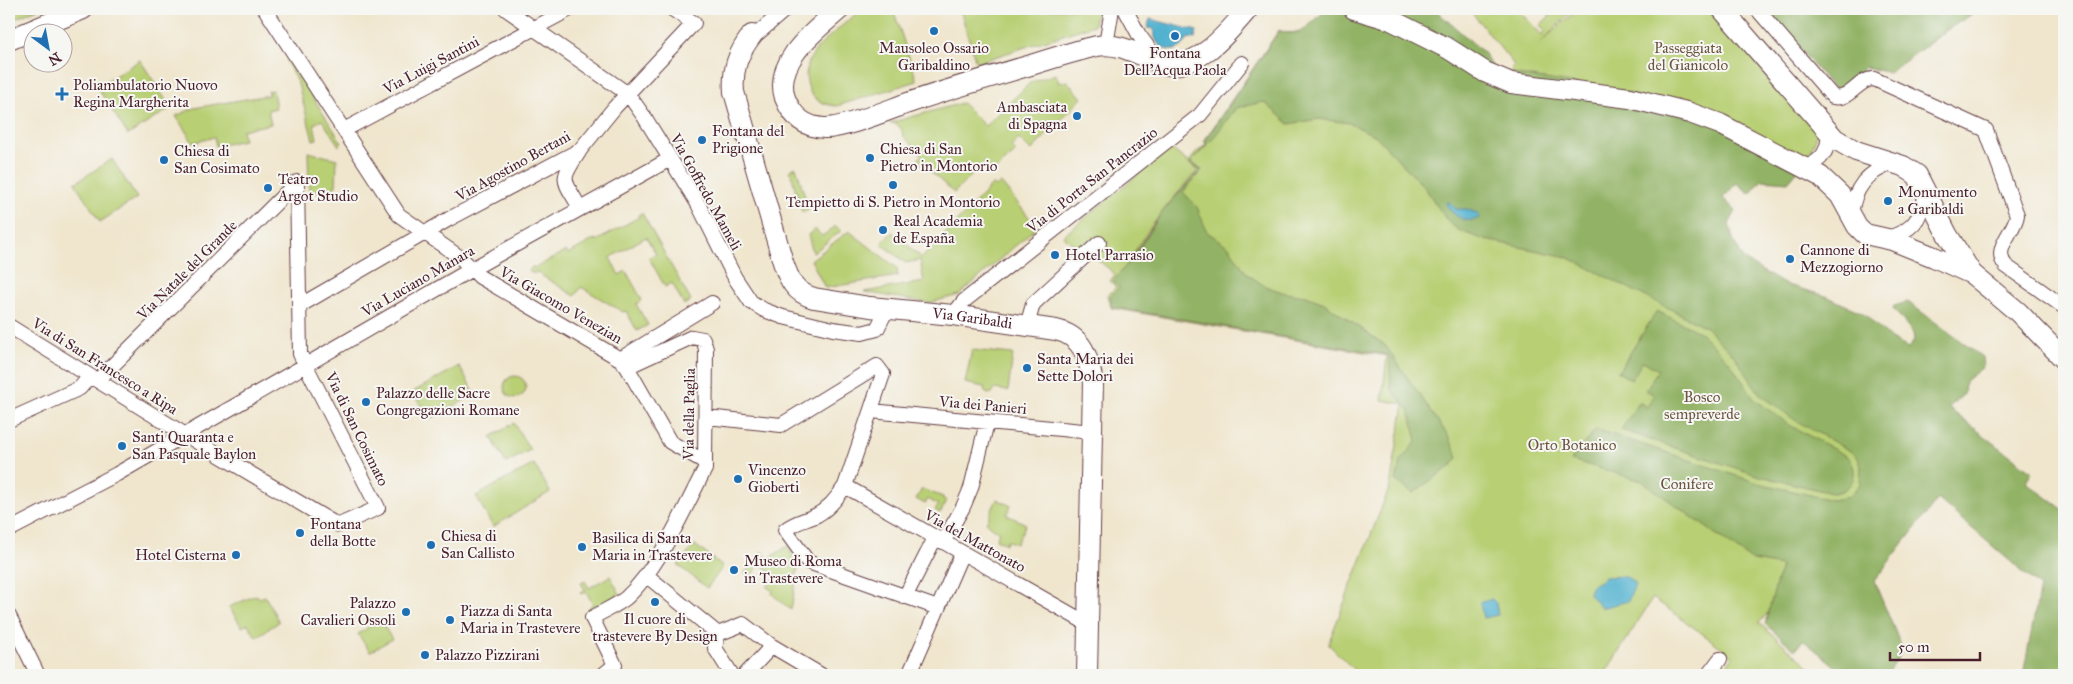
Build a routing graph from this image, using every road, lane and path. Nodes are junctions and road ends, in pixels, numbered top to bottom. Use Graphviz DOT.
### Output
graph roads {
  1 [pos="82,9"];
  2 [pos="265,9"];
  3 [pos="506,9"];
  4 [pos="570,9"];
  5 [pos="672,9"];
  6 [pos="773,9"];
  7 [pos="786,9"];
  8 [pos="840,9"];
  9 [pos="1112,9"];
  10 [pos="1125,9"];
  11 [pos="1248,9"];
  12 [pos="1354,9"];
  13 [pos="1722,9"];
  14 [pos="1757,9"];
  15 [pos="534,28"];
  16 [pos="752,35"];
  17 [pos="9,40"];
  18 [pos="1106,44"];
  19 [pos="1242,63"];
  20 [pos="1160,64"];
  21 [pos="628,94"];
  22 [pos="344,130"];
  23 [pos="1829,133"];
  24 [pos="580,150"];
  25 [pos="670,159"];
  26 [pos="1893,162"];
  27 [pos="1806,167"];
  28 [pos="297,182"];
  29 [pos="1926,193"];
  30 [pos="580,208"];
  31 [pos="1851,215"];
  32 [pos="426,234"];
  33 [pos="1885,239"];
  34 [pos="1098,244"];
  35 [pos="472,269"];
  36 [pos="1972,274"];
  37 [pos="712,303"];
  38 [pos="298,306"];
  39 [pos="2064,308"];
  40 [pos="887,309"];
  41 [pos="953,315"];
  42 [pos="9,326"];
  43 [pos="1027,326"];
  44 [pos="2064,359"];
  45 [pos="623,363"];
  46 [pos="307,364"];
  47 [pos="94,378"];
  48 [pos="871,411"];
  49 [pos="707,417"];
  50 [pos="9,420"];
  51 [pos="987,422"];
  52 [pos="1093,432"];
  53 [pos="184,434"];
  54 [pos="705,462"];
  55 [pos="845,486"];
  56 [pos="339,525"];
  57 [pos="9,530"];
  58 [pos="939,540"];
  59 [pos="962,552"];
  60 [pos="646,574"];
  61 [pos="905,597"];
  62 [pos="938,608"];
  63 [pos="9,616"];
  64 [pos="1088,624"];
  65 [pos="718,634"];
  66 [pos="772,646"];
  67 [pos="1720,660"];
  68 [pos="38,675"];
  69 [pos="602,675"];
  70 [pos="732,675"];
  71 [pos="745,675"];
  72 [pos="821,675"];
  73 [pos="909,675"];
  74 [pos="1087,675"];
  75 [pos="1708,675"];
  1 -- 17 [label="street"];
  2 -- 22 [label="street, Via Giacomo Venezian"];
  3 -- 15 [label="street, Via Goffredo Mameli"];
  4 -- 15 [label="street, Via Luigi Santini"];
  5 -- 21 [label="street, Via Agostino Bertani"];
  6 -- 16 [label="street, Via Garibaldi"];
  7 -- 16 [label="street, Via Garibaldi"];
  8 -- 18 [label="street"];
  9 -- 18 [label="street"];
  10 -- 20 [label="street"];
  11 -- 20 [label="street"];
  12 -- 27 [label="street"];
  13 -- 23 [label="street"];
  14 -- 39 [label="street"];
  15 -- 21 [label="street, Via Goffredo Mameli"];
  15 -- 22 [label="street, Via Luigi Santini"];
  16 -- 40 [label="street, Via Garibaldi"];
  18 -- 20 [label="street"];
  19 -- 41 [label="street, Via di Porta San Pancrazio"];
  21 -- 24 [label="street, Via Agostino Bertani"];
  21 -- 25 [label="street, Via Goffredo Mameli"];
  22 -- 32 [label="street, Via Giacomo Venezian"];
  23 -- 26 [label="street"];
  23 -- 27 [label="street"];
  24 -- 30 [label="street"];
  24 -- 32 [label="street, Via Agostino Bertani"];
  25 -- 30 [label="street, Via Luciano Manara"];
  25 -- 40 [label="street, Via Goffredo Mameli"];
  26 -- 29 [label="street"];
  26 -- 31 [label="street"];
  27 -- 31 [label="street"];
  28 -- 38 [label="street, Via di San Cosimato"];
  28 -- 47 [label="street, Via Natale del Grande"];
  29 -- 33 [label="street"];
  29 -- 36 [label="street"];
  30 -- 35 [label="street, Via Luciano Manara"];
  31 -- 33 [label="street"];
  32 -- 35 [label="street, Via Giacomo Venezian"];
  32 -- 38 [label="street, Via Agostino Bertani"];
  33 -- 36 [label="street"];
  34 -- 43 [label="street"];
  35 -- 45 [label="street, Via Giacomo Venezian"];
  35 -- 46 [label="street, Via Luciano Manara"];
  36 -- 44 [label="street"];
  37 -- 45 [label="street"];
  38 -- 46 [label="street, Via di San Cosimato"];
  40 -- 41 [label="street, Via Garibaldi"];
  41 -- 43 [label="street, Via Garibaldi"];
  42 -- 47 [label="street, Via di San Francesco a Ripa"];
  43 -- 52 [label="street, Via Garibaldi"];
  45 -- 49 [label="street, Via della Paglia"];
  45 -- 54 [label="street, Via Giacomo Venezian"];
  46 -- 53 [label="street, Via Luciano Manara"];
  46 -- 56 [label="street, Via di San Cosimato"];
  47 -- 50 [label="street, Via Natale del Grande"];
  47 -- 53 [label="street, Via di San Francesco a Ripa"];
  48 -- 49 [label="street"];
  48 -- 51 [label="street, Via dei Panieri"];
  48 -- 55 [label="street"];
  49 -- 54 [label="street, Via della Paglia"];
  51 -- 52 [label="street, Via dei Panieri"];
  51 -- 58 [label="street"];
  52 -- 64 [label="street, Via Garibaldi"];
  53 -- 56 [label="street, Via di San Francesco a Ripa"];
  53 -- 57 [label="street, Via Luciano Manara"];
  54 -- 60 [label="street, Via della Paglia"];
  55 -- 58 [label="street, Via del Mattonato"];
  55 -- 61 [label="street"];
  58 -- 59 [label="street, Via del Mattonato"];
  58 -- 61 [label="street"];
  59 -- 62 [label="street"];
  59 -- 64 [label="street, Via del Mattonato"];
  60 -- 65 [label="street"];
  60 -- 69 [label="street, Via della Paglia"];
  61 -- 62 [label="street"];
  62 -- 73 [label="street"];
  63 -- 68 [label="street"];
  64 -- 74 [label="street, Via Garibaldi"];
  65 -- 66 [label="street"];
  65 -- 70 [label="street"];
  66 -- 71 [label="street"];
  66 -- 72 [label="street"];
  67 -- 75 [label="street"];
}
